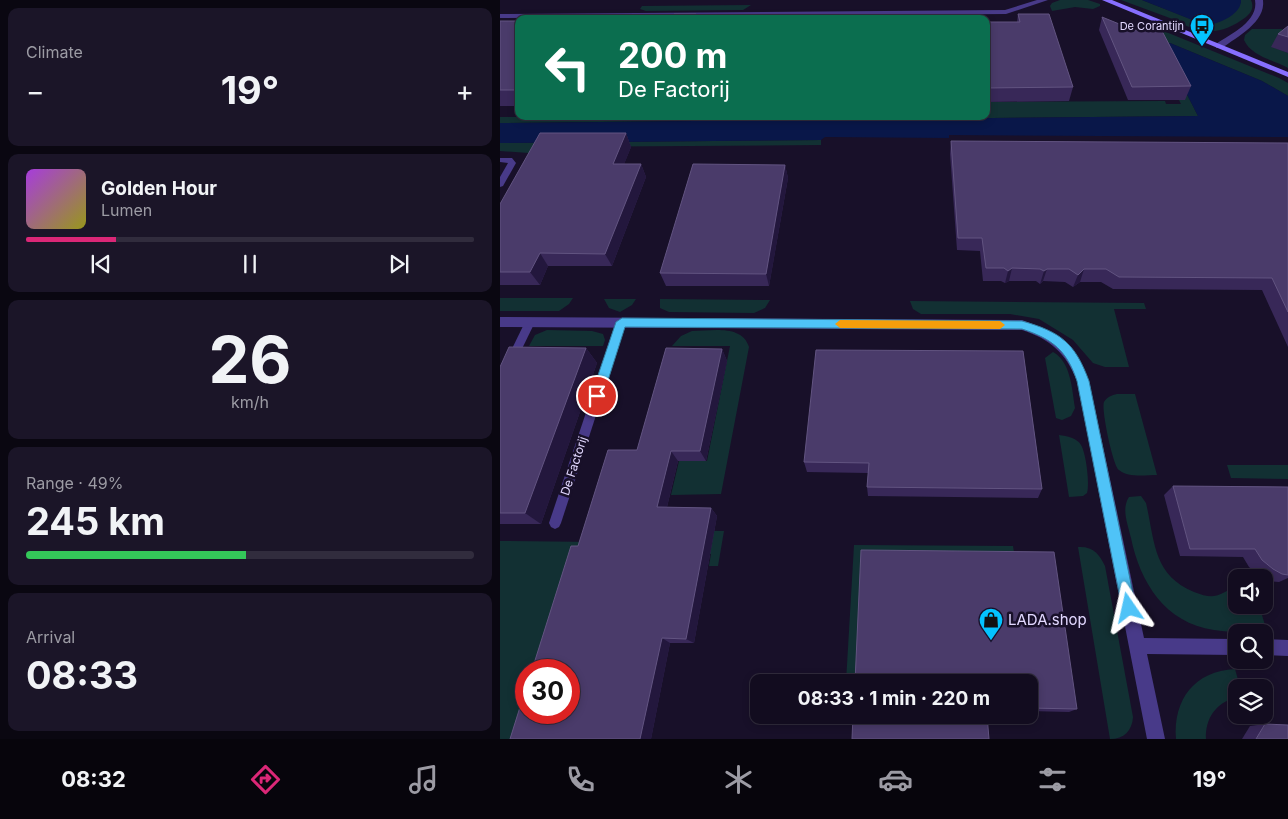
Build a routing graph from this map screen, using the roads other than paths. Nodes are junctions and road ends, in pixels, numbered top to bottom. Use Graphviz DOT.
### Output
graph roads {
  1 [pos="1044,0"];
  2 [pos="1106,0"];
  3 [pos="1259,0"];
  4 [pos="861,15"];
  5 [pos="500,16"];
  6 [pos="515,16"];
  7 [pos="1220,46"];
  8 [pos="1288,75"];
  9 [pos="500,160"];
  10 [pos="500,184"];
  11 [pos="500,322"];
  12 [pos="530,322"];
  13 [pos="622,322"];
  14 [pos="508,370"];
  15 [pos="554,523"];
  16 [pos="1137,646"];
  17 [pos="1228,647"];
  18 [pos="1273,647"];
  19 [pos="1288,648"];
  20 [pos="1156,739"];
  1 -- 4 [label="street"];
  2 -- 7 [label="street"];
  3 -- 7 [label="street"];
  5 -- 6 [label="street"];
  7 -- 8 [label="street"];
  9 -- 10 [label="lane"];
  11 -- 12 [label="street"];
  12 -- 13 [label="street"];
  12 -- 14 [label="lane"];
  13 -- 15 [label="lane, De Factorij"];
  13 -- 16 [label="street"];
  16 -- 17 [label="street"];
  16 -- 20 [label="street"];
  18 -- 19 [label="street"];
}
